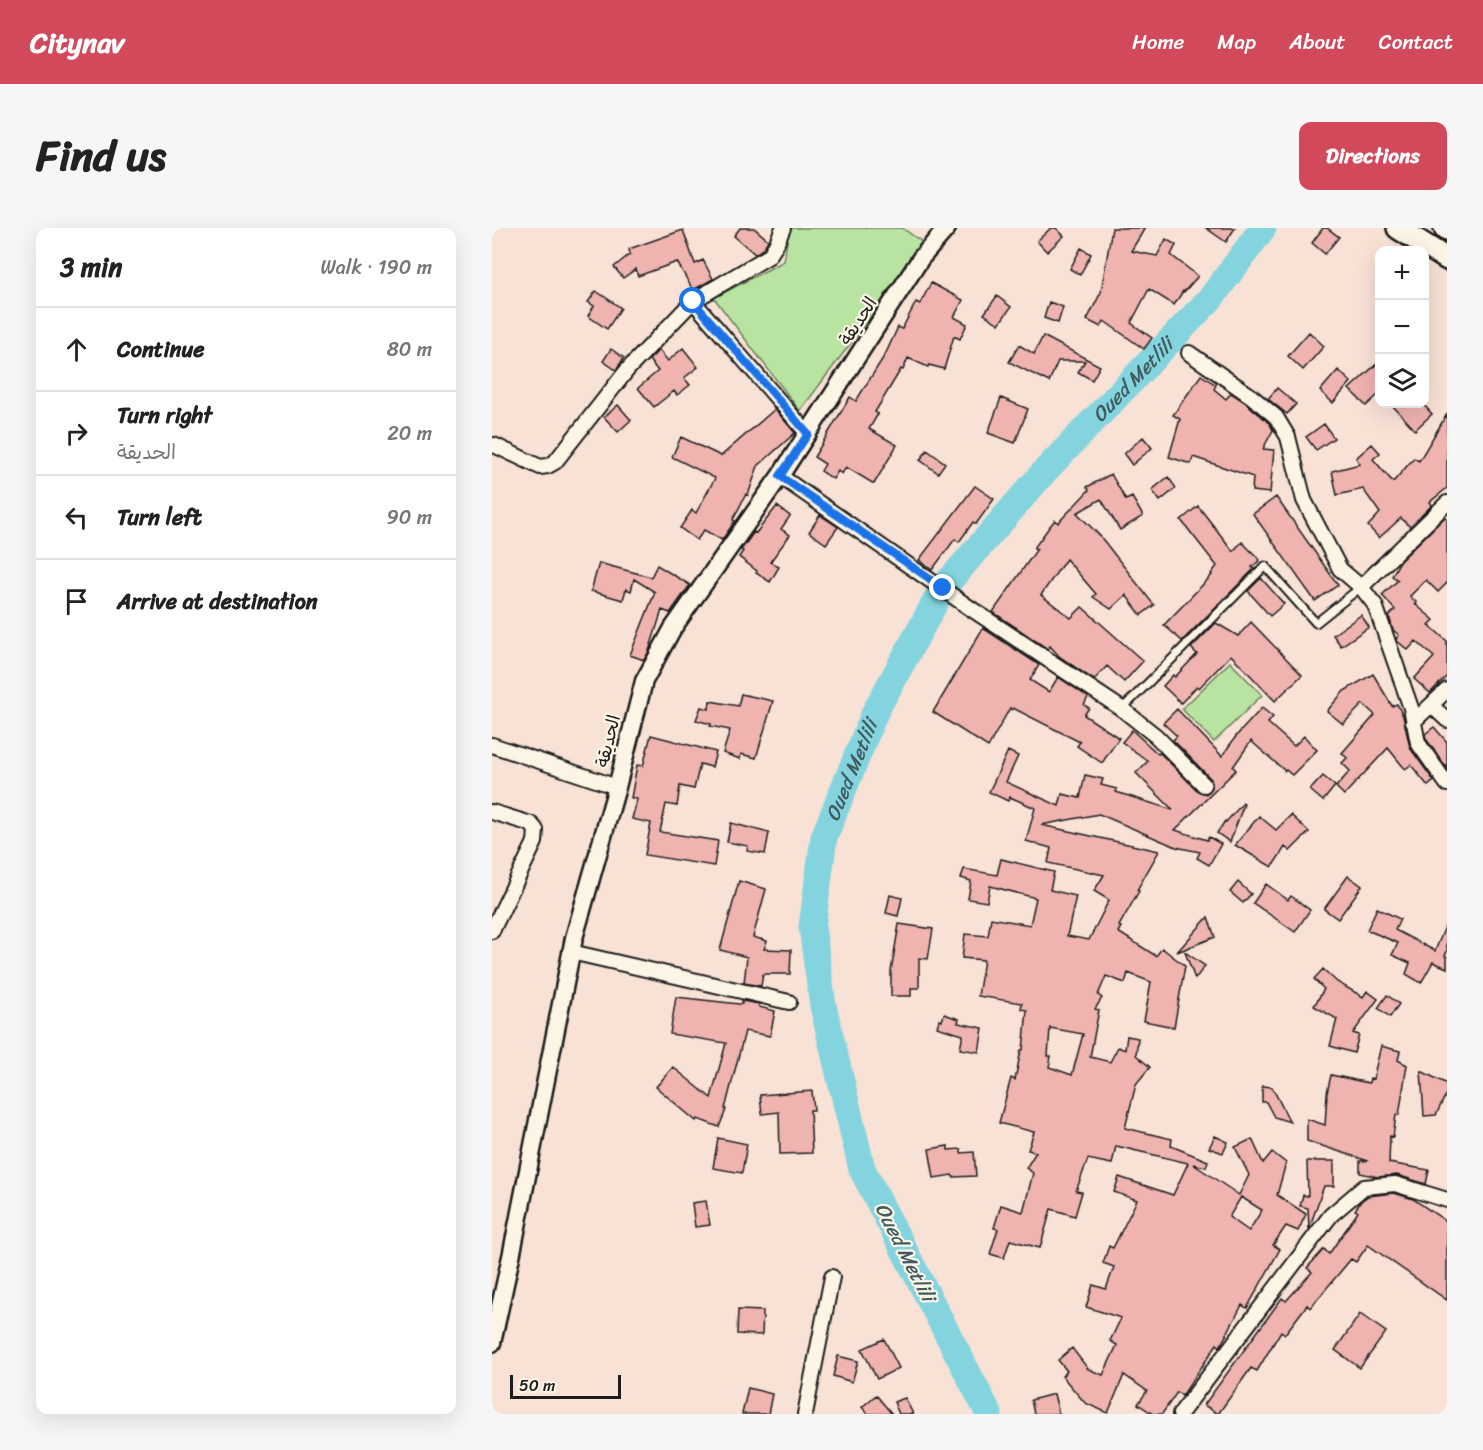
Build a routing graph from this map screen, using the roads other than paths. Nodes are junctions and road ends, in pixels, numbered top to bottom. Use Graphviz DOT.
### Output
graph roads {
  1 [pos="783,228"];
  2 [pos="947,228"];
  3 [pos="1398,228"];
  4 [pos="1447,259"];
  5 [pos="693,301"];
  6 [pos="1189,353"];
  7 [pos="808,434"];
  8 [pos="494,445"];
  9 [pos="780,476"];
  10 [pos="1447,503"];
  11 [pos="1361,587"];
  12 [pos="1447,690"];
  13 [pos="1432,706"];
  14 [pos="1122,710"];
  15 [pos="1447,720"];
  16 [pos="1413,722"];
  17 [pos="492,745"];
  18 [pos="1447,784"];
  19 [pos="1204,785"];
  20 [pos="617,787"];
  21 [pos="492,812"];
  22 [pos="492,931"];
  23 [pos="571,952"];
  24 [pos="789,1002"];
  25 [pos="1447,1200"];
  26 [pos="832,1277"];
  27 [pos="492,1343"];
  28 [pos="805,1414"];
  29 [pos="1180,1414"];
  1 -- 5 [label="street"];
  2 -- 7 [label="street, الحديقة"];
  3 -- 4 [label="main road"];
  5 -- 7 [label="street"];
  5 -- 8 [label="street"];
  6 -- 11 [label="street"];
  7 -- 9 [label="street, الحديقة"];
  9 -- 14 [label="street"];
  9 -- 20 [label="street, الحديقة"];
  10 -- 11 [label="street"];
  11 -- 14 [label="lane"];
  11 -- 16 [label="street"];
  12 -- 13 [label="street"];
  13 -- 15 [label="street"];
  13 -- 16 [label="street"];
  14 -- 19 [label="street"];
  16 -- 18 [label="street"];
  17 -- 20 [label="street"];
  20 -- 23 [label="street, الحديقة"];
  21 -- 22 [label="street"];
  23 -- 24 [label="street"];
  23 -- 27 [label="street, الحديقة"];
  25 -- 29 [label="street"];
  26 -- 28 [label="street"];
}
